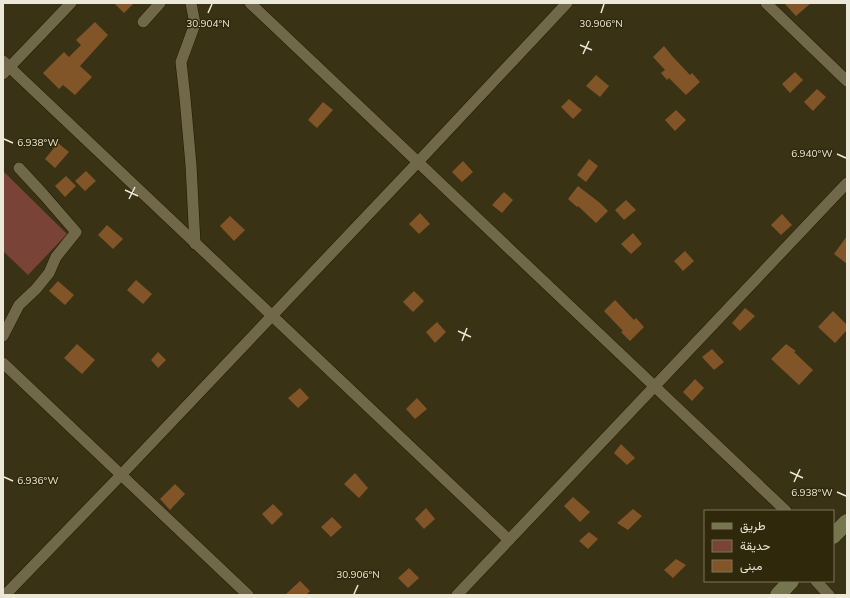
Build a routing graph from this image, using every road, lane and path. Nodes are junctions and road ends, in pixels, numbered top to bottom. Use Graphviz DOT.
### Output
graph roads {
  1 [pos="71,3"];
  2 [pos="160,3"];
  3 [pos="191,3"];
  4 [pos="250,3"];
  5 [pos="567,3"];
  6 [pos="766,3"];
  7 [pos="143,22"];
  8 [pos="5,67"];
  9 [pos="847,81"];
  10 [pos="418,162"];
  11 [pos="19,168"];
  12 [pos="847,183"];
  13 [pos="195,244"];
  14 [pos="272,316"];
  15 [pos="3,336"];
  16 [pos="3,363"];
  17 [pos="654,386"];
  18 [pos="121,475"];
  19 [pos="785,510"];
  20 [pos="847,522"];
  21 [pos="834,535"];
  22 [pos="509,540"];
  23 [pos="790,582"];
  24 [pos="817,582"];
  25 [pos="5,594"];
  26 [pos="248,595"];
  27 [pos="457,595"];
  28 [pos="778,595"];
  29 [pos="829,595"];
  1 -- 8 [label="street"];
  2 -- 7 [label="street"];
  3 -- 13 [label="street"];
  4 -- 10 [label="street"];
  5 -- 10 [label="street"];
  6 -- 9 [label="street"];
  8 -- 13 [label="street"];
  10 -- 14 [label="street"];
  10 -- 17 [label="street"];
  11 -- 15 [label="street"];
  12 -- 17 [label="street"];
  13 -- 14 [label="street"];
  14 -- 18 [label="street"];
  14 -- 22 [label="street"];
  16 -- 18 [label="street"];
  17 -- 19 [label="street"];
  17 -- 22 [label="street"];
  18 -- 25 [label="street"];
  18 -- 26 [label="street"];
  20 -- 21 [label="street"];
  22 -- 27 [label="street"];
  23 -- 28 [label="street"];
  24 -- 29 [label="street"];
}
